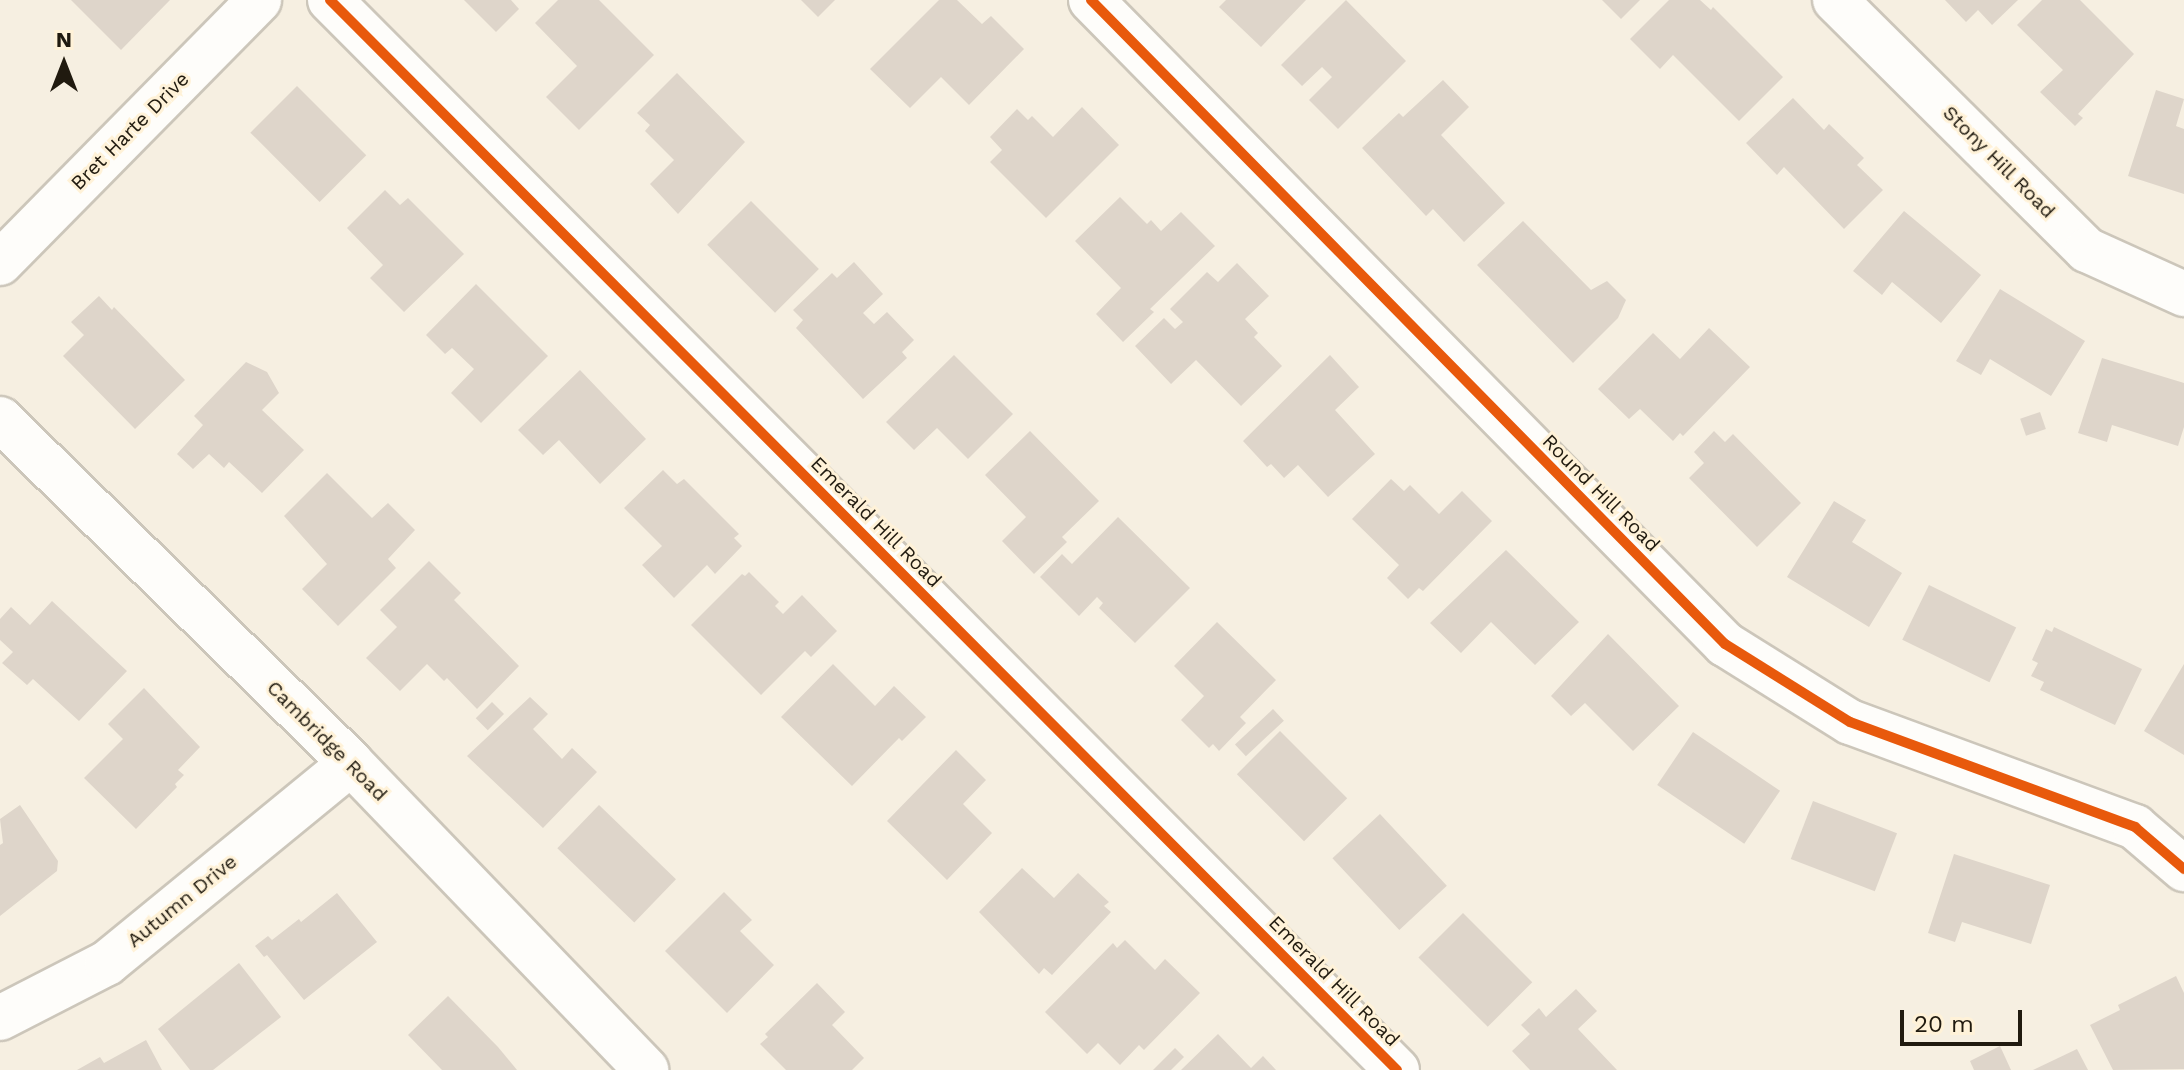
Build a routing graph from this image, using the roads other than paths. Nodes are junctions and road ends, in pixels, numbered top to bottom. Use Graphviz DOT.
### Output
graph roads {
  1 [pos="259,0"];
  2 [pos="330,0"];
  3 [pos="1091,0"];
  4 [pos="1835,0"];
  5 [pos="0,263"];
  6 [pos="2184,294"];
  7 [pos="0,419"];
  8 [pos="351,763"];
  9 [pos="2184,869"];
  10 [pos="0,1018"];
  11 [pos="646,1070"];
  12 [pos="1397,1070"];
  1 -- 5 [label="street, Bret Harte Drive"];
  2 -- 12 [label="street, Emerald Hill Road"];
  3 -- 9 [label="street, Round Hill Road"];
  4 -- 6 [label="street, Stony Hill Road"];
  7 -- 8 [label="street, Cambridge Road"];
  8 -- 10 [label="street, Autumn Drive"];
  8 -- 11 [label="street, Cambridge Road"];
}
